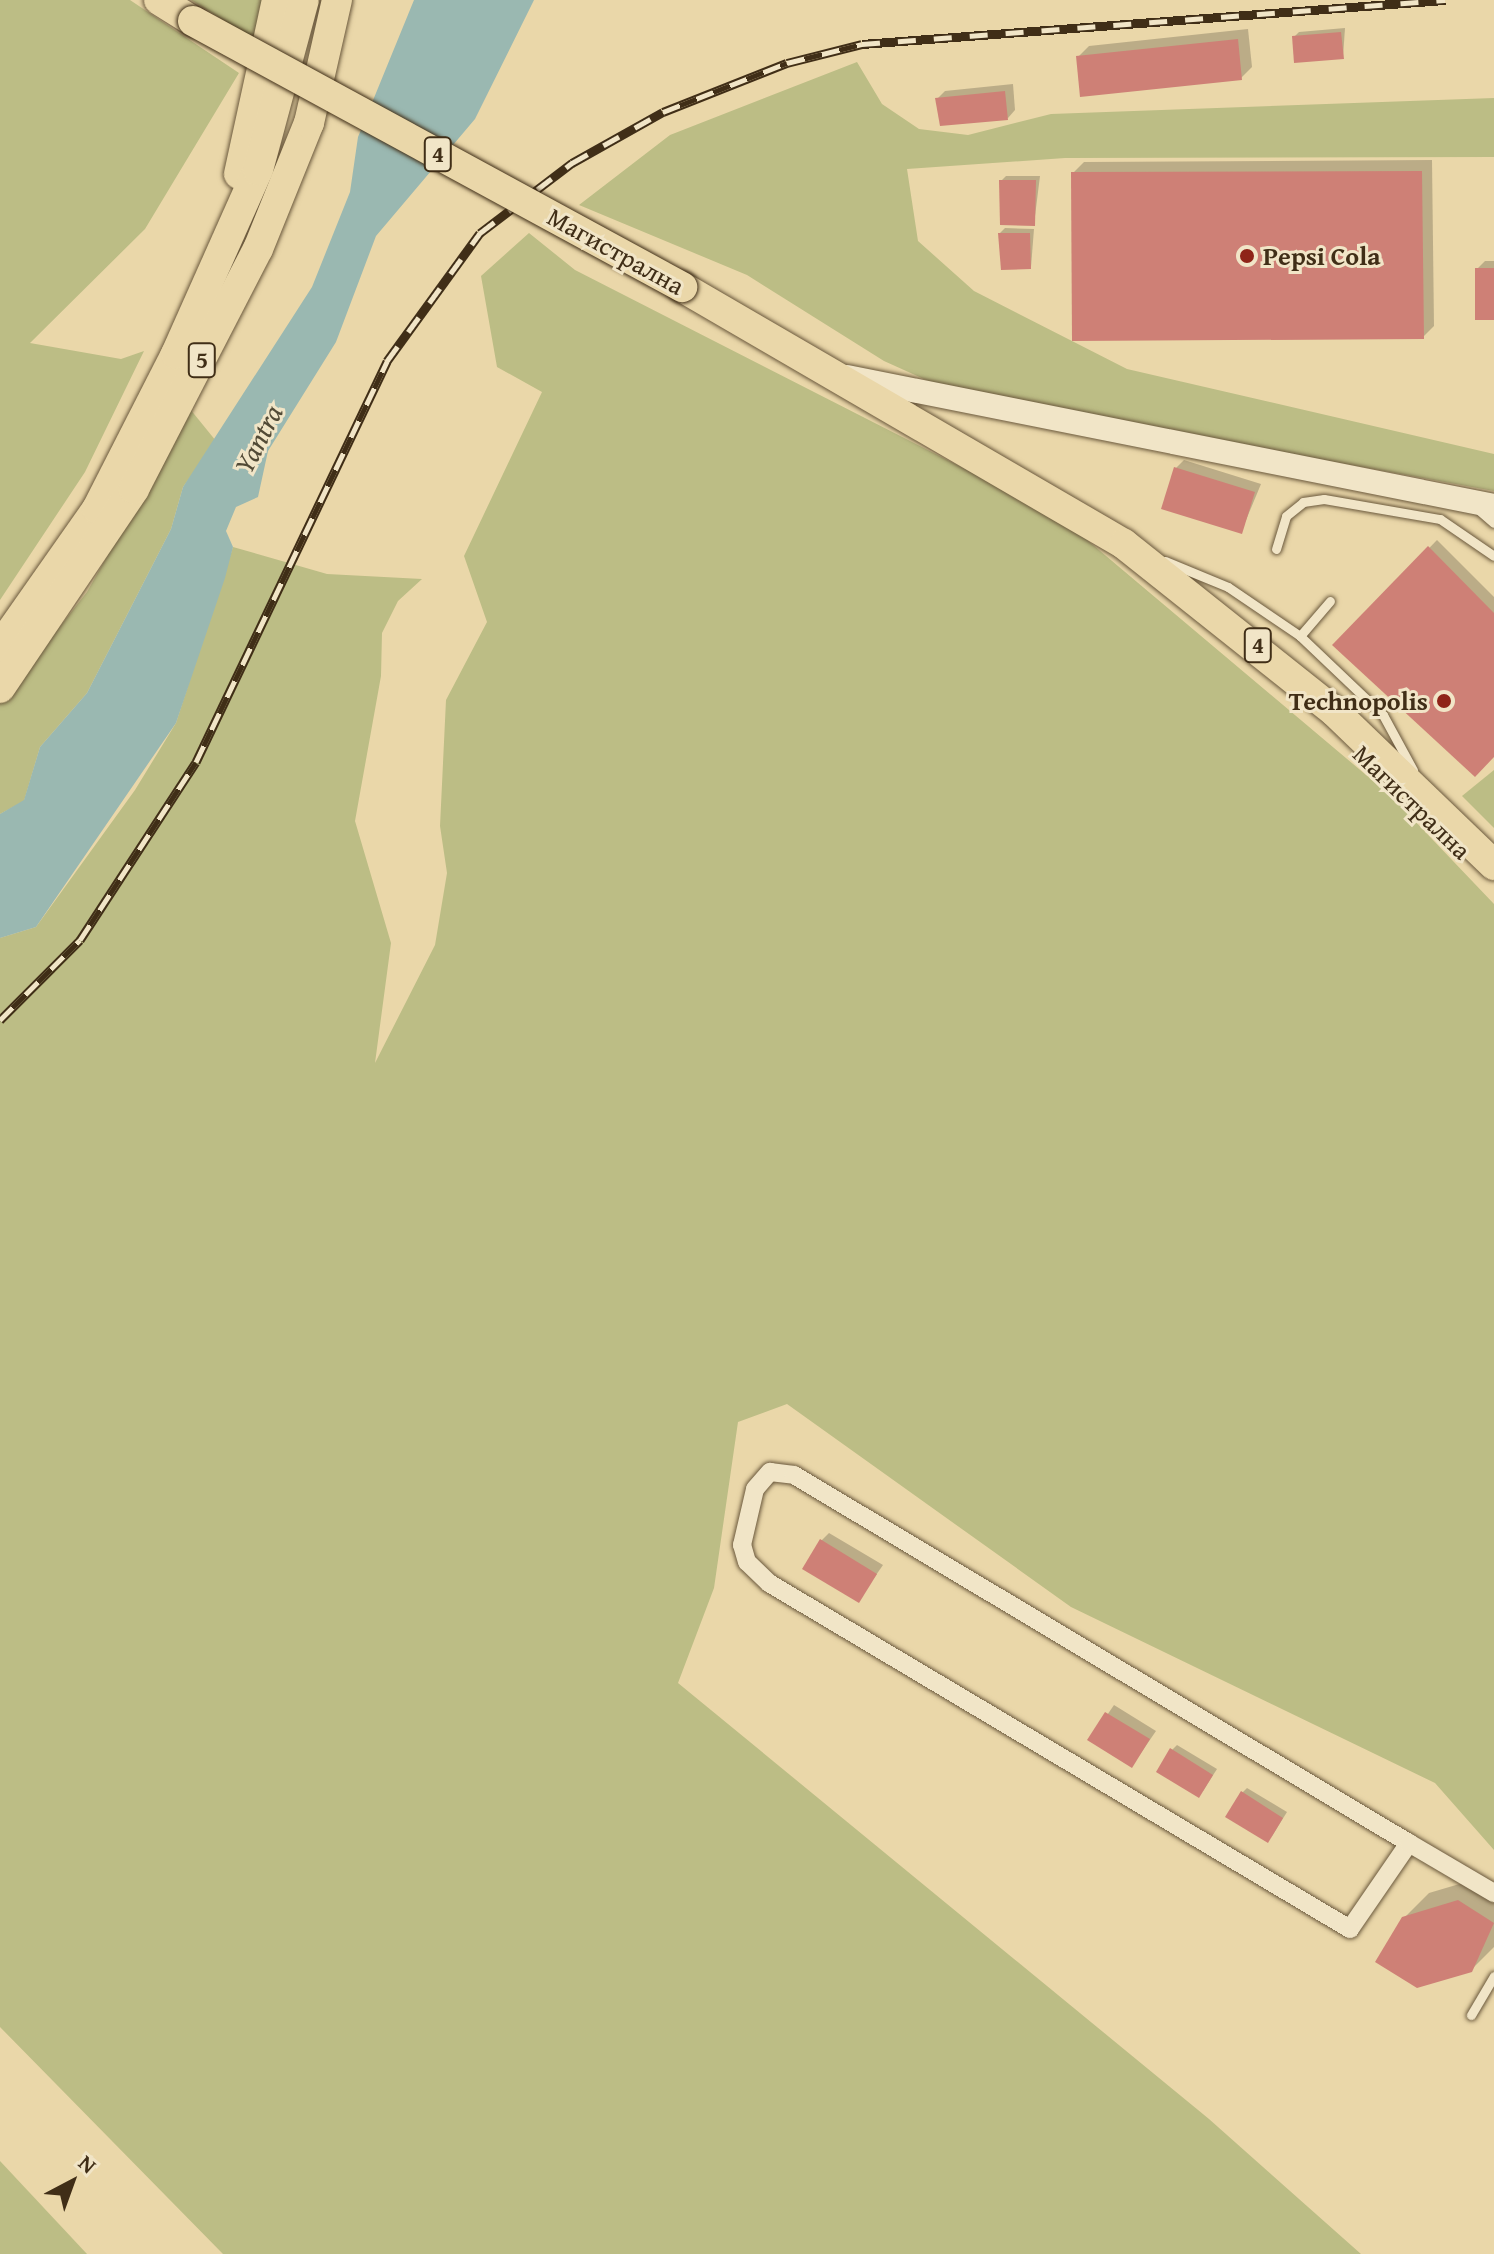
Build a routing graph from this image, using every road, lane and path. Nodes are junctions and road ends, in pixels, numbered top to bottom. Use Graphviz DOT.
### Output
graph roads {
  1 [pos="159,0"];
  2 [pos="277,0"];
  3 [pos="304,0"];
  4 [pos="337,0"];
  5 [pos="221,257"];
  6 [pos="845,376"];
  7 [pos="1483,504"];
  8 [pos="1070,509"];
  9 [pos="1494,523"];
  10 [pos="1124,544"];
  11 [pos="1276,549"];
  12 [pos="1494,556"];
  13 [pos="1330,601"];
  14 [pos="1300,636"];
  15 [pos="0,647"];
  16 [pos="0,688"];
  17 [pos="1430,801"];
  18 [pos="1494,865"];
  19 [pos="1494,882"];
  20 [pos="1409,1843"];
  21 [pos="1494,1893"];
  22 [pos="1494,1976"];
  23 [pos="1471,2015"];
  1 -- 6 [label="main road, Магистрална / 4, bridge"];
  2 -- 5 [label="main road"];
  3 -- 5 [label="main road, 5"];
  4 -- 16 [label="main road, 5"];
  5 -- 15 [label="main road, 5"];
  6 -- 7 [label="street"];
  6 -- 8 [label="main road, Магистрална / 4"];
  7 -- 9 [label="lane"];
  8 -- 10 [label="main road, Магистрална / 4"];
  8 -- 19 [label="main road, Магистрална / 4"];
  10 -- 14 [label="lane"];
  10 -- 17 [label="main road, Магистрална / 4"];
  11 -- 12 [label="lane"];
  13 -- 14 [label="lane"];
  14 -- 17 [label="lane"];
  17 -- 18 [label="main road, Магистрална / 4"];
  20 -- 20 [label="street"];
  20 -- 21 [label="street"];
  22 -- 23 [label="lane"];
}
